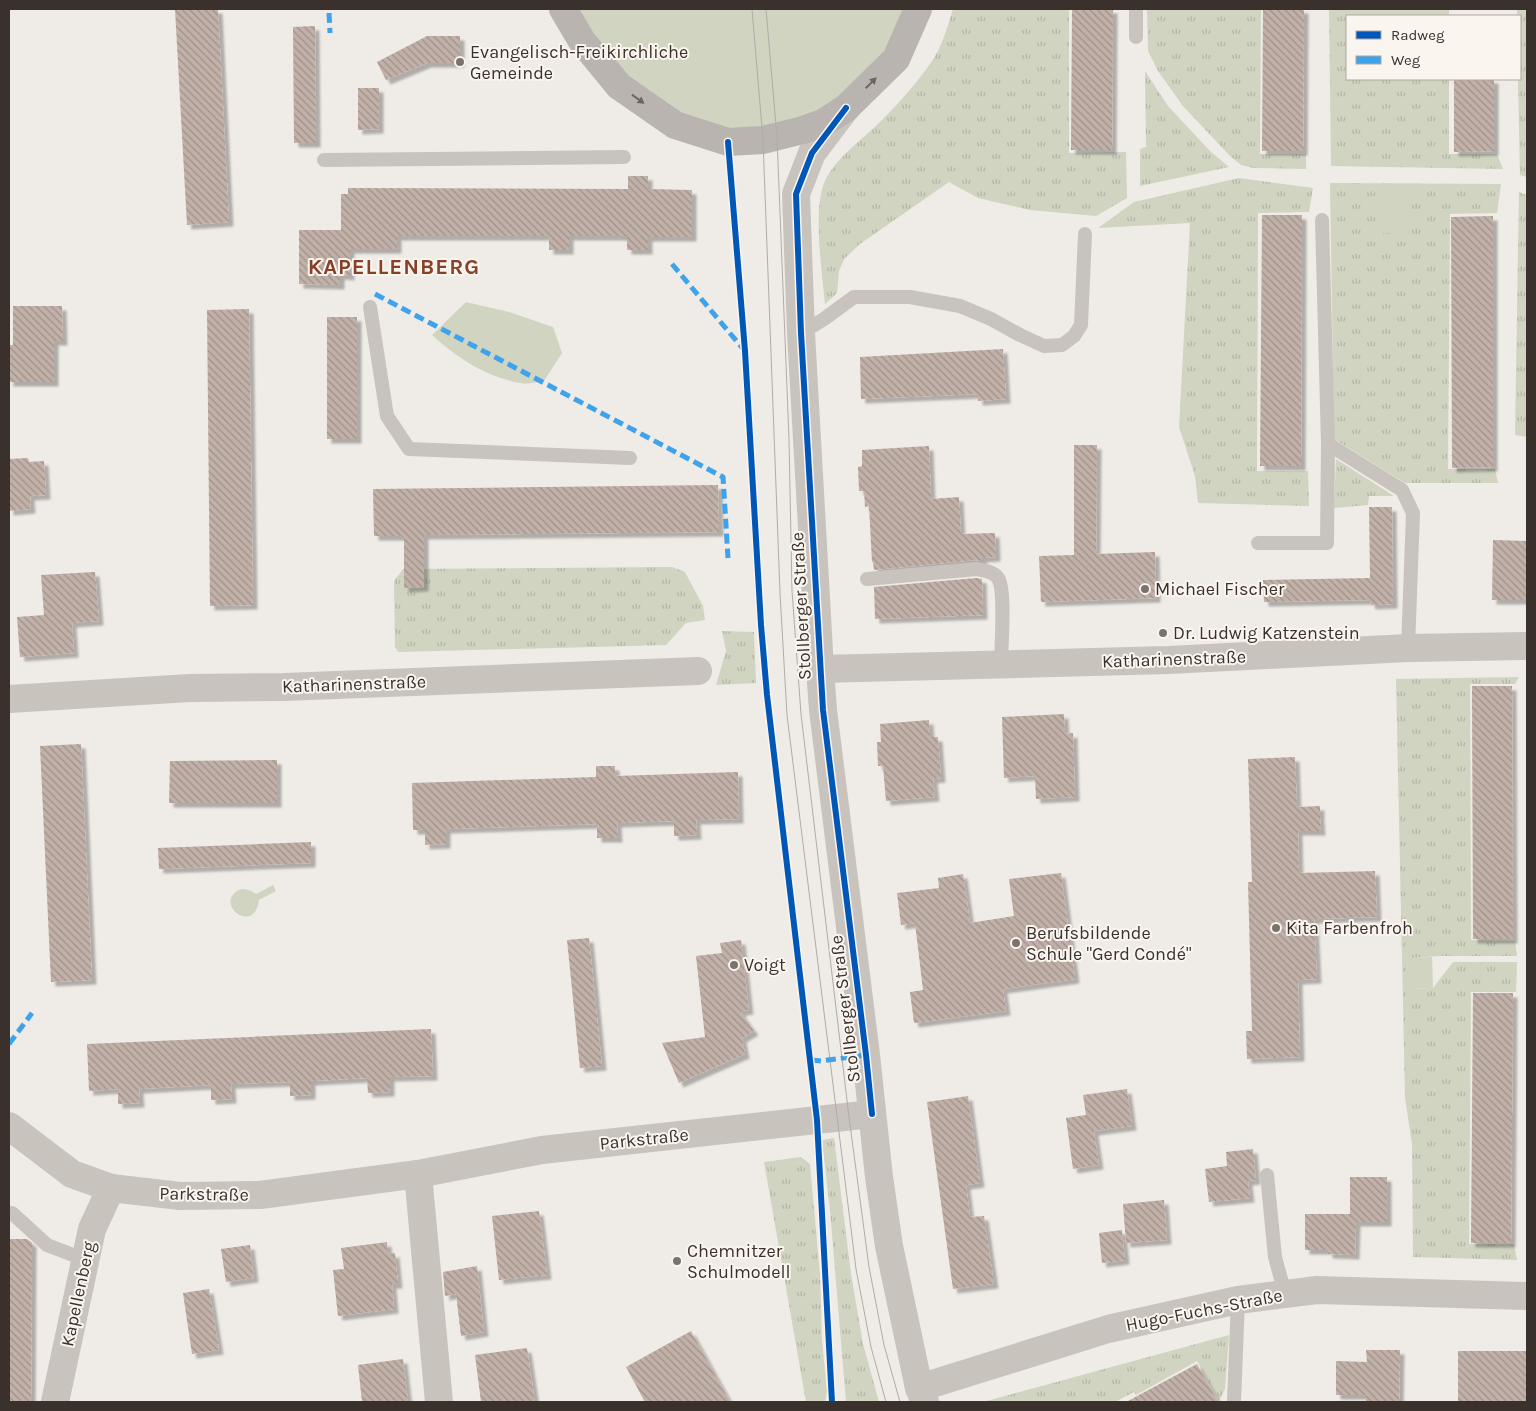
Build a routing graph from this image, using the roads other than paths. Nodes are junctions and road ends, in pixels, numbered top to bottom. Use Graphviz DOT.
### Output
graph roads {
  1 [pos="562,9"];
  2 [pos="918,9"];
  3 [pos="1136,9"];
  4 [pos="1136,37"];
  5 [pos="846,108"];
  6 [pos="624,157"];
  7 [pos="324,160"];
  8 [pos="1322,220"];
  9 [pos="1085,234"];
  10 [pos="370,307"];
  11 [pos="801,333"];
  12 [pos="1328,444"];
  13 [pos="630,458"];
  14 [pos="1258,543"];
  15 [pos="866,578"];
  16 [pos="1527,646"];
  17 [pos="1408,648"];
  18 [pos="1001,665"];
  19 [pos="820,669"];
  20 [pos="698,671"];
  21 [pos="9,699"];
  22 [pos="872,1114"];
  23 [pos="9,1126"];
  24 [pos="418,1174"];
  25 [pos="1268,1175"];
  26 [pos="111,1188"];
  27 [pos="9,1214"];
  28 [pos="86,1260"];
  29 [pos="1285,1294"];
  30 [pos="1527,1296"];
  31 [pos="1238,1300"];
  32 [pos="922,1395"];
  33 [pos="55,1402"];
  34 [pos="439,1402"];
  35 [pos="1234,1402"];
  1 -- 5 [label="main road, one-way"];
  5 -- 2 [label="main road, one-way"];
  3 -- 4 [label="lane"];
  5 -- 11 [label="street, Stollberger Straße"];
  6 -- 7 [label="lane"];
  8 -- 12 [label="lane"];
  9 -- 11 [label="lane"];
  10 -- 13 [label="lane"];
  11 -- 19 [label="street, Stollberger Straße"];
  12 -- 14 [label="lane"];
  12 -- 17 [label="lane"];
  15 -- 18 [label="lane"];
  16 -- 17 [label="street, Katharinenstraße"];
  17 -- 18 [label="street, Katharinenstraße"];
  18 -- 19 [label="street, Katharinenstraße"];
  19 -- 22 [label="street, Stollberger Straße"];
  20 -- 21 [label="street, Katharinenstraße"];
  22 -- 24 [label="street, Parkstraße"];
  22 -- 32 [label="street, Stollberger Straße"];
  23 -- 26 [label="street, Parkstraße"];
  24 -- 26 [label="street, Parkstraße"];
  24 -- 34 [label="street"];
  25 -- 29 [label="lane"];
  26 -- 28 [label="street, Kapellenberg"];
  27 -- 28 [label="lane"];
  28 -- 33 [label="street, Kapellenberg"];
  29 -- 30 [label="street, Hugo-Fuchs-Straße"];
  29 -- 31 [label="street, Hugo-Fuchs-Straße"];
  31 -- 32 [label="street, Hugo-Fuchs-Straße"];
  31 -- 35 [label="lane"];
}
